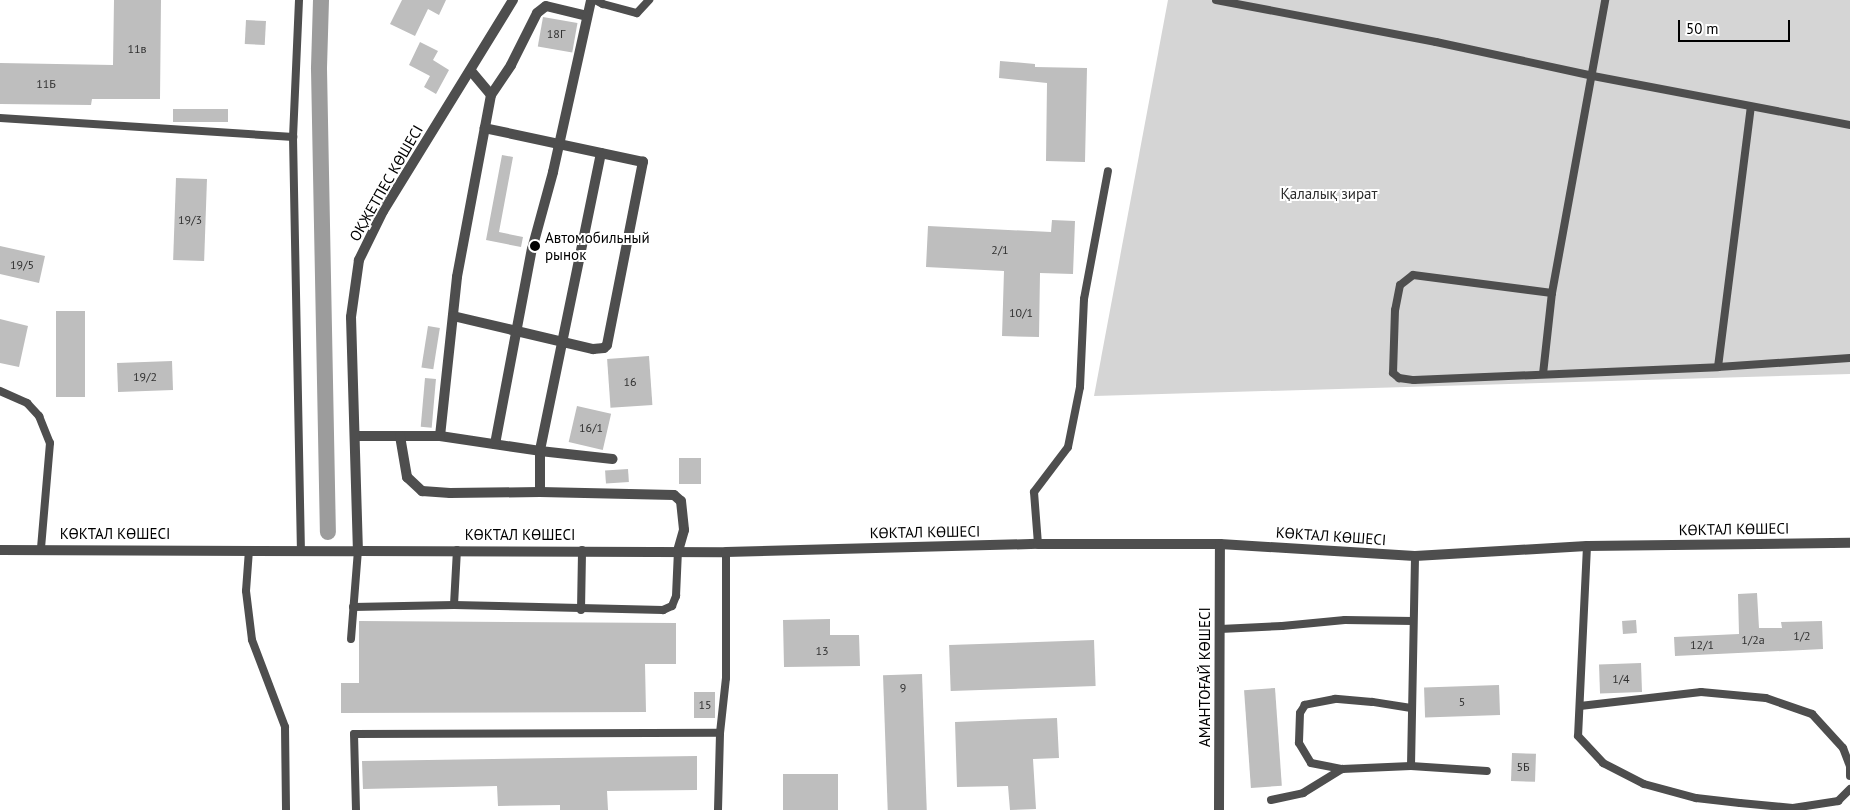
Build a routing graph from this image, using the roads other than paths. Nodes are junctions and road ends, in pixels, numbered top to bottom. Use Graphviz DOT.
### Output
graph roads {
  1 [pos="300,0"];
  2 [pos="513,0"];
  3 [pos="591,0"];
  4 [pos="595,0"];
  5 [pos="649,0"];
  6 [pos="1216,0"];
  7 [pos="1605,0"];
  8 [pos="587,16"];
  9 [pos="471,70"];
  10 [pos="1593,76"];
  11 [pos="491,95"];
  12 [pos="1752,107"];
  13 [pos="0,118"];
  14 [pos="1850,125"];
  15 [pos="485,128"];
  16 [pos="293,137"];
  17 [pos="559,142"];
  18 [pos="601,153"];
  19 [pos="1108,171"];
  20 [pos="1552,293"];
  21 [pos="453,316"];
  22 [pos="517,333"];
  23 [pos="563,343"];
  24 [pos="1850,358"];
  25 [pos="1718,367"];
  26 [pos="1543,374"];
  27 [pos="0,391"];
  28 [pos="355,436"];
  29 [pos="400,436"];
  30 [pos="440,436"];
  31 [pos="495,444"];
  32 [pos="540,450"];
  33 [pos="613,459"];
  34 [pos="540,492"];
  35 [pos="1850,543"];
  36 [pos="1038,544"];
  37 [pos="1220,544"];
  38 [pos="1587,546"];
  39 [pos="40,549"];
  40 [pos="301,549"];
  41 [pos="0,550"];
  42 [pos="249,550"];
  43 [pos="457,550"];
  44 [pos="582,550"];
  45 [pos="358,551"];
  46 [pos="678,551"];
  47 [pos="726,552"];
  48 [pos="1415,556"];
  49 [pos="454,605"];
  50 [pos="353,607"];
  51 [pos="581,610"];
  52 [pos="1414,621"];
  53 [pos="1220,628"];
  54 [pos="351,639"];
  55 [pos="1580,706"];
  56 [pos="1411,708"];
  57 [pos="720,732"];
  58 [pos="1412,766"];
  59 [pos="1342,768"];
  60 [pos="1487,771"];
  61 [pos="1850,776"];
  62 [pos="1850,789"];
  63 [pos="1271,800"];
  64 [pos="286,810"];
  65 [pos="356,810"];
  66 [pos="718,810"];
  67 [pos="1219,810"];
  1 -- 16 [label="lane"];
  2 -- 9 [label="street, ОҚЖЕТПЕС КӨШЕСІ"];
  3 -- 8 [label="street"];
  4 -- 5 [label="lane"];
  6 -- 10 [label="lane"];
  7 -- 10 [label="lane"];
  8 -- 11 [label="street"];
  8 -- 17 [label="street"];
  9 -- 11 [label="street"];
  9 -- 28 [label="street, ОҚЖЕТПЕС КӨШЕСІ"];
  10 -- 12 [label="lane"];
  10 -- 20 [label="lane"];
  11 -- 15 [label="street"];
  12 -- 14 [label="lane"];
  12 -- 25 [label="lane"];
  13 -- 16 [label="lane"];
  15 -- 17 [label="street"];
  15 -- 21 [label="street"];
  16 -- 40 [label="lane"];
  17 -- 18 [label="street"];
  17 -- 22 [label="street"];
  18 -- 23 [label="street"];
  18 -- 23 [label="street"];
  19 -- 36 [label="lane"];
  20 -- 26 [label="lane"];
  20 -- 26 [label="lane"];
  21 -- 22 [label="street"];
  21 -- 30 [label="street"];
  22 -- 23 [label="street"];
  22 -- 31 [label="street"];
  23 -- 32 [label="street"];
  24 -- 25 [label="lane"];
  25 -- 26 [label="lane"];
  27 -- 39 [label="lane"];
  28 -- 29 [label="street"];
  28 -- 45 [label="street, ОҚЖЕТПЕС КӨШЕСІ"];
  29 -- 30 [label="street"];
  29 -- 34 [label="street"];
  30 -- 31 [label="street"];
  31 -- 32 [label="street"];
  32 -- 33 [label="street"];
  32 -- 34 [label="street"];
  34 -- 46 [label="street"];
  35 -- 38 [label="street, КӨКТАЛ КӨШЕСІ"];
  36 -- 37 [label="street, КӨКТАЛ КӨШЕСІ"];
  36 -- 47 [label="street, КӨКТАЛ КӨШЕСІ"];
  37 -- 48 [label="street, КӨКТАЛ КӨШЕСІ"];
  37 -- 53 [label="street, АМАНТОҒАЙ КӨШЕСІ"];
  38 -- 48 [label="street, КӨКТАЛ КӨШЕСІ"];
  38 -- 55 [label="lane"];
  39 -- 41 [label="street, КӨКТАЛ КӨШЕСІ"];
  39 -- 42 [label="street, КӨКТАЛ КӨШЕСІ"];
  40 -- 42 [label="street, КӨКТАЛ КӨШЕСІ"];
  40 -- 45 [label="street, КӨКТАЛ КӨШЕСІ"];
  42 -- 64 [label="lane"];
  43 -- 44 [label="street, КӨКТАЛ КӨШЕСІ"];
  43 -- 45 [label="street, КӨКТАЛ КӨШЕСІ"];
  43 -- 49 [label="lane"];
  44 -- 46 [label="street, КӨКТАЛ КӨШЕСІ"];
  44 -- 51 [label="lane"];
  45 -- 50 [label="lane"];
  46 -- 47 [label="street, КӨКТАЛ КӨШЕСІ"];
  46 -- 51 [label="lane"];
  47 -- 57 [label="lane"];
  48 -- 52 [label="lane"];
  49 -- 50 [label="lane"];
  49 -- 51 [label="lane"];
  50 -- 54 [label="lane"];
  52 -- 53 [label="lane"];
  52 -- 56 [label="lane"];
  53 -- 67 [label="street, АМАНТОҒАЙ КӨШЕСІ"];
  55 -- 61 [label="lane"];
  55 -- 62 [label="lane"];
  56 -- 58 [label="lane"];
  56 -- 59 [label="lane"];
  57 -- 65 [label="lane"];
  57 -- 66 [label="lane"];
  58 -- 59 [label="lane"];
  58 -- 60 [label="lane"];
  59 -- 63 [label="lane"];
}
